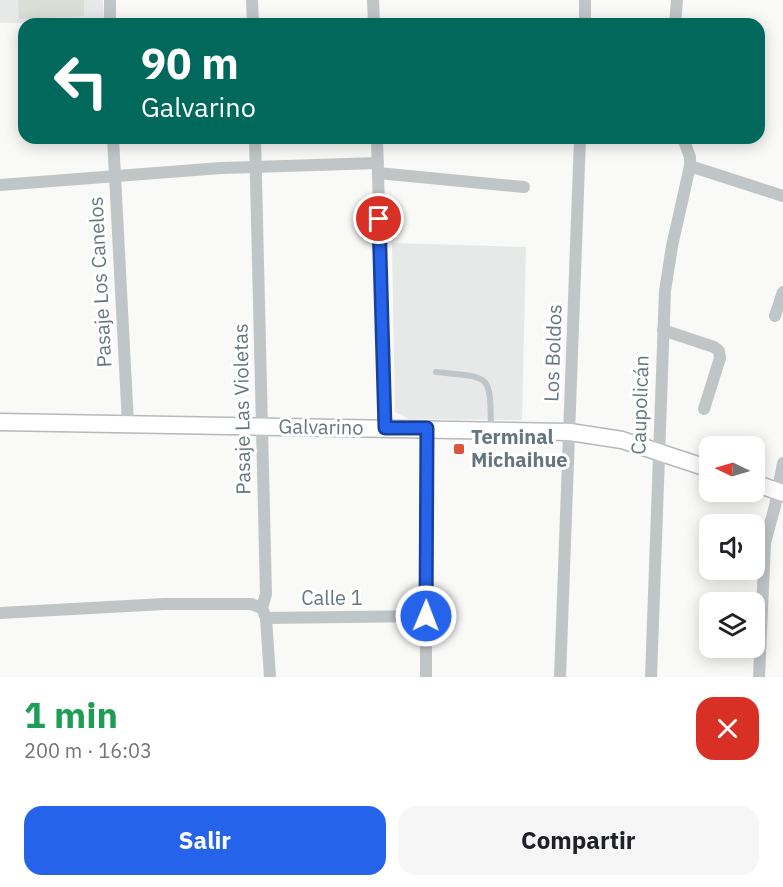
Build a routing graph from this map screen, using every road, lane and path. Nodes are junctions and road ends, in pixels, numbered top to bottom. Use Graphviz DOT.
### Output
graph roads {
  1 [pos="110,0"];
  2 [pos="252,0"];
  3 [pos="373,0"];
  4 [pos="585,0"];
  5 [pos="677,0"];
  6 [pos="110,18"];
  7 [pos="253,18"];
  8 [pos="374,18"];
  9 [pos="585,18"];
  10 [pos="676,18"];
  11 [pos="112,144"];
  12 [pos="255,144"];
  13 [pos="377,144"];
  14 [pos="580,144"];
  15 [pos="685,144"];
  16 [pos="256,166"];
  17 [pos="690,166"];
  18 [pos="378,168"];
  19 [pos="113,177"];
  20 [pos="0,185"];
  21 [pos="524,187"];
  22 [pos="783,196"];
  23 [pos="783,292"];
  24 [pos="776,315"];
  25 [pos="663,330"];
  26 [pos="436,372"];
  27 [pos="704,409"];
  28 [pos="0,422"];
  29 [pos="128,424"];
  30 [pos="262,426"];
  31 [pos="385,428"];
  32 [pos="427,428"];
  33 [pos="491,430"];
  34 [pos="570,432"];
  35 [pos="658,452"];
  36 [pos="783,464"];
  37 [pos="699,465"];
  38 [pos="765,487"];
  39 [pos="780,492"];
  40 [pos="0,613"];
  41 [pos="264,613"];
  42 [pos="426,616"];
  43 [pos="270,677"];
  44 [pos="426,677"];
  45 [pos="560,677"];
  46 [pos="651,677"];
  47 [pos="759,677"];
  1 -- 6 [label="street"];
  2 -- 7 [label="street"];
  3 -- 8 [label="street"];
  4 -- 9 [label="street"];
  5 -- 10 [label="street"];
  11 -- 19 [label="street, Pasaje Los Canelos"];
  12 -- 16 [label="street, Pasaje Las Violetas"];
  13 -- 18 [label="street"];
  14 -- 34 [label="street, Los Boldos"];
  15 -- 17 [label="street, Caupolicán"];
  16 -- 18 [label="street"];
  16 -- 19 [label="street"];
  16 -- 30 [label="street, Pasaje Las Violetas"];
  17 -- 22 [label="street"];
  17 -- 25 [label="street, Caupolicán"];
  18 -- 21 [label="street"];
  18 -- 31 [label="street"];
  19 -- 20 [label="street"];
  19 -- 29 [label="street, Pasaje Los Canelos"];
  23 -- 24 [label="street"];
  25 -- 27 [label="street"];
  25 -- 35 [label="street, Caupolicán"];
  26 -- 33 [label="lane"];
  28 -- 29 [label="street, Galvarino"];
  29 -- 30 [label="street, Galvarino"];
  30 -- 31 [label="street, Galvarino"];
  30 -- 41 [label="street, Pasaje Las Violetas"];
  31 -- 32 [label="street, Galvarino"];
  32 -- 33 [label="street, Galvarino"];
  32 -- 42 [label="street"];
  33 -- 34 [label="street, Galvarino"];
  34 -- 35 [label="street, Galvarino"];
  34 -- 45 [label="street, Los Boldos"];
  35 -- 37 [label="street, Galvarino"];
  35 -- 46 [label="street, Caupolicán"];
  36 -- 39 [label="street"];
  38 -- 39 [label="street"];
  39 -- 47 [label="street"];
  40 -- 41 [label="street, Calle 1"];
  41 -- 42 [label="street, Calle 1"];
  41 -- 43 [label="street, Pasaje Las Violetas"];
  42 -- 44 [label="street"];
}
